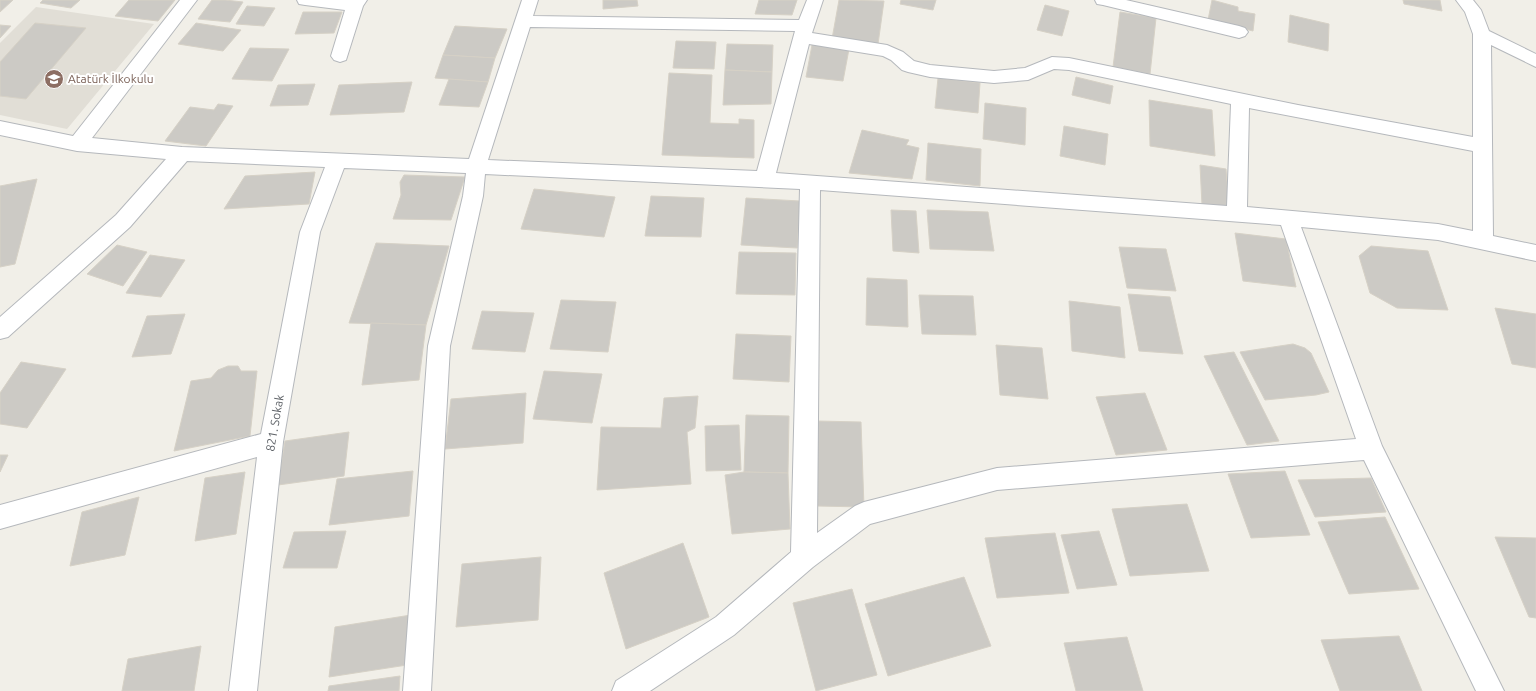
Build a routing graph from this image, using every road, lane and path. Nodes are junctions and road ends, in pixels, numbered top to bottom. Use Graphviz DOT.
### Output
graph roads {
  1 [pos="189,0"];
  2 [pos="305,0"];
  3 [pos="530,0"];
  4 [pos="815,0"];
  5 [pos="1103,0"];
  6 [pos="1464,0"];
  7 [pos="357,3"];
  8 [pos="524,21"];
  9 [pos="804,32"];
  10 [pos="1239,32"];
  11 [pos="1482,34"];
  12 [pos="340,56"];
  13 [pos="1536,61"];
  14 [pos="1240,99"];
  15 [pos="0,128"];
  16 [pos="77,144"];
  17 [pos="1483,146"];
  18 [pos="182,154"];
  19 [pos="337,160"];
  20 [pos="477,165"];
  21 [pos="765,179"];
  22 [pos="810,183"];
  23 [pos="1237,215"];
  24 [pos="1288,218"];
  25 [pos="1483,242"];
  26 [pos="1536,253"];
  27 [pos="0,330"];
  28 [pos="271,442"];
  29 [pos="1370,449"];
  30 [pos="0,517"];
  31 [pos="804,558"];
  32 [pos="243,691"];
  33 [pos="417,691"];
  34 [pos="626,691"];
  35 [pos="1490,691"];
  1 -- 16 [label="street"];
  2 -- 7 [label="street"];
  3 -- 8 [label="street"];
  4 -- 9 [label="street"];
  5 -- 10 [label="street"];
  6 -- 11 [label="street"];
  7 -- 12 [label="street"];
  8 -- 9 [label="street"];
  8 -- 20 [label="street"];
  9 -- 14 [label="street"];
  9 -- 21 [label="street"];
  11 -- 13 [label="street"];
  11 -- 17 [label="street"];
  14 -- 17 [label="street"];
  14 -- 23 [label="street"];
  15 -- 16 [label="street"];
  16 -- 18 [label="street"];
  17 -- 25 [label="street"];
  18 -- 19 [label="street"];
  18 -- 27 [label="street"];
  19 -- 20 [label="street"];
  19 -- 28 [label="street, 821. Sokak"];
  20 -- 21 [label="street"];
  20 -- 33 [label="street"];
  21 -- 22 [label="street"];
  22 -- 23 [label="street"];
  22 -- 31 [label="street"];
  23 -- 24 [label="street"];
  24 -- 25 [label="street"];
  24 -- 29 [label="street"];
  25 -- 26 [label="street"];
  28 -- 30 [label="street"];
  28 -- 32 [label="street, 821. Sokak"];
  29 -- 31 [label="street"];
  29 -- 35 [label="street"];
  31 -- 34 [label="street"];
}
